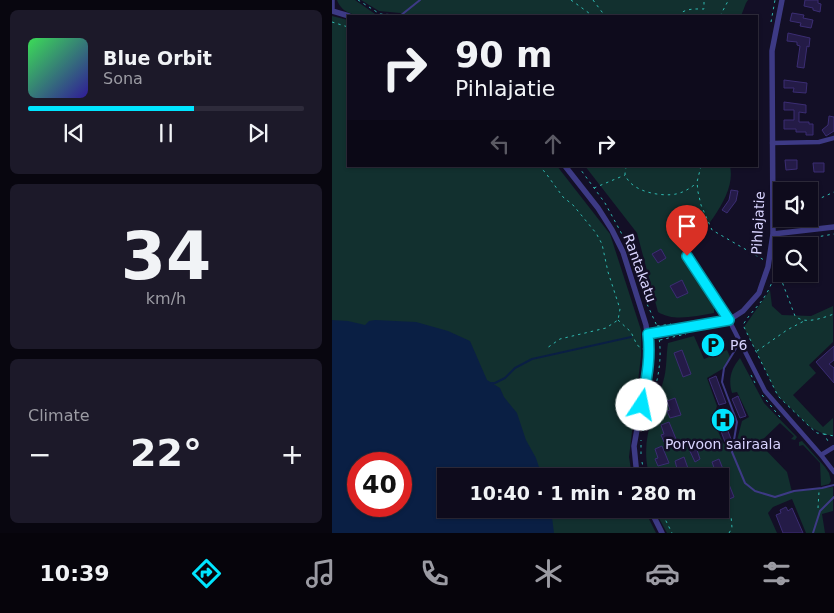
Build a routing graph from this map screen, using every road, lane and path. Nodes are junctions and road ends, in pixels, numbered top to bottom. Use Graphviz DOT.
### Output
graph roads {
  1 [pos="332,0"];
  2 [pos="358,0"];
  3 [pos="420,0"];
  4 [pos="571,0"];
  5 [pos="593,0"];
  6 [pos="704,0"];
  7 [pos="728,0"];
  8 [pos="776,0"];
  9 [pos="782,0"];
  10 [pos="332,11"];
  11 [pos="347,15"];
  12 [pos="380,15"];
  13 [pos="401,15"];
  14 [pos="592,15"];
  15 [pos="601,15"];
  16 [pos="679,15"];
  17 [pos="720,15"];
  18 [pos="332,22"];
  19 [pos="771,25"];
  20 [pos="347,27"];
  21 [pos="834,138"];
  22 [pos="772,142"];
  23 [pos="539,167"];
  24 [pos="566,167"];
  25 [pos="579,167"];
  26 [pos="626,167"];
  27 [pos="701,167"];
  28 [pos="626,174"];
  29 [pos="697,182"];
  30 [pos="594,188"];
  31 [pos="834,192"];
  32 [pos="818,199"];
  33 [pos="834,227"];
  34 [pos="773,234"];
  35 [pos="834,234"];
  36 [pos="818,237"];
  37 [pos="772,244"];
  38 [pos="687,256"];
  39 [pos="764,266"];
  40 [pos="773,278"];
  41 [pos="782,282"];
  42 [pos="834,314"];
  43 [pos="618,320"];
  44 [pos="729,320"];
  45 [pos="804,321"];
  46 [pos="676,323"];
  47 [pos="657,326"];
  48 [pos="658,333"];
  49 [pos="690,333"];
  50 [pos="648,334"];
  51 [pos="660,340"];
  52 [pos="740,342"];
  53 [pos="547,348"];
  54 [pos="643,350"];
  55 [pos="756,352"];
  56 [pos="824,434"];
  57 [pos="834,436"];
  58 [pos="833,448"];
  59 [pos="821,455"];
  60 [pos="636,468"];
  61 [pos="643,468"];
  62 [pos="834,472"];
  63 [pos="834,485"];
  64 [pos="819,489"];
  65 [pos="834,496"];
  66 [pos="818,508"];
  67 [pos="731,515"];
  68 [pos="654,518"];
  69 [pos="664,518"];
  70 [pos="662,533"];
  71 [pos="672,533"];
  72 [pos="729,533"];
  73 [pos="813,533"];
  1 -- 10 [label="street"];
  2 -- 12 [label="path"];
  3 -- 13 [label="lane"];
  4 -- 14 [label="path"];
  5 -- 15 [label="path"];
  6 -- 16 [label="path"];
  7 -- 17 [label="path"];
  8 -- 19 [label="path"];
  9 -- 22 [label="street, Pihlajatie"];
  10 -- 11 [label="street"];
  18 -- 20 [label="path"];
  21 -- 22 [label="street"];
  22 -- 34 [label="street, Pihlajatie"];
  23 -- 43 [label="path"];
  24 -- 50 [label="street, Rantakatu"];
  25 -- 30 [label="path"];
  26 -- 28 [label="path"];
  27 -- 29 [label="path"];
  28 -- 29 [label="path"];
  28 -- 30 [label="path"];
  29 -- 39 [label="path"];
  30 -- 47 [label="path"];
  31 -- 32 [label="path"];
  33 -- 34 [label="street"];
  34 -- 37 [label="street, Pihlajatie"];
  35 -- 36 [label="path"];
  37 -- 44 [label="street, Pihlajatie"];
  38 -- 44 [label="street"];
  40 -- 55 [label="path"];
  41 -- 45 [label="path"];
  42 -- 45 [label="path"];
  43 -- 53 [label="path"];
  43 -- 54 [label="path"];
  44 -- 48 [label="street, Pihlajatie"];
  44 -- 52 [label="street"];
  45 -- 55 [label="path"];
  46 -- 47 [label="path"];
  47 -- 48 [label="path"];
  48 -- 50 [label="street, Pihlajatie"];
  48 -- 51 [label="path"];
  49 -- 51 [label="path"];
  50 -- 60 [label="street, Rantakatu"];
  51 -- 61 [label="path"];
  52 -- 59 [label="street"];
  52 -- 64 [label="lane"];
  55 -- 56 [label="path"];
  56 -- 57 [label="path"];
  56 -- 58 [label="path"];
  58 -- 59 [label="street"];
  59 -- 62 [label="street"];
  63 -- 64 [label="lane"];
  64 -- 66 [label="path"];
  65 -- 73 [label="lane"];
  67 -- 72 [label="path"];
  68 -- 70 [label="street"];
  69 -- 71 [label="path"];
}
